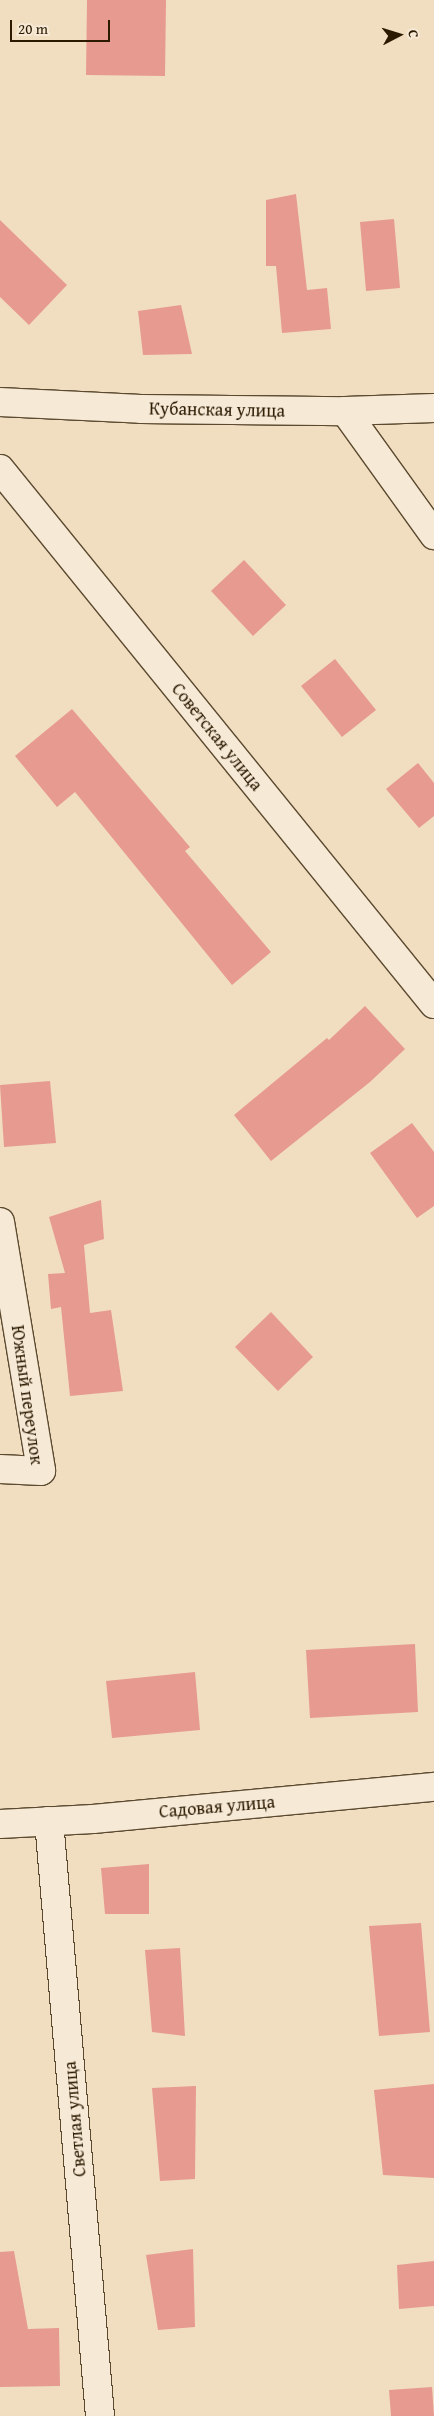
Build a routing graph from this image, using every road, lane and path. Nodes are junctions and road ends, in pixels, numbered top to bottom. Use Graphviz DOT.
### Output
graph roads {
  1 [pos="0,402"];
  2 [pos="434,408"];
  3 [pos="344,411"];
  4 [pos="0,470"];
  5 [pos="434,535"];
  6 [pos="434,1004"];
  7 [pos="0,1222"];
  8 [pos="0,1469"];
  9 [pos="434,1787"];
  10 [pos="50,1821"];
  11 [pos="0,1824"];
  12 [pos="100,2416"];
  1 -- 3 [label="street, Кубанская улица"];
  2 -- 3 [label="street, Кубанская улица"];
  3 -- 5 [label="street"];
  4 -- 6 [label="street, Советская улица"];
  7 -- 8 [label="street, Южный переулок"];
  9 -- 10 [label="street, Садовая улица"];
  10 -- 11 [label="street, Садовая улица"];
  10 -- 12 [label="street, Светлая улица"];
}
